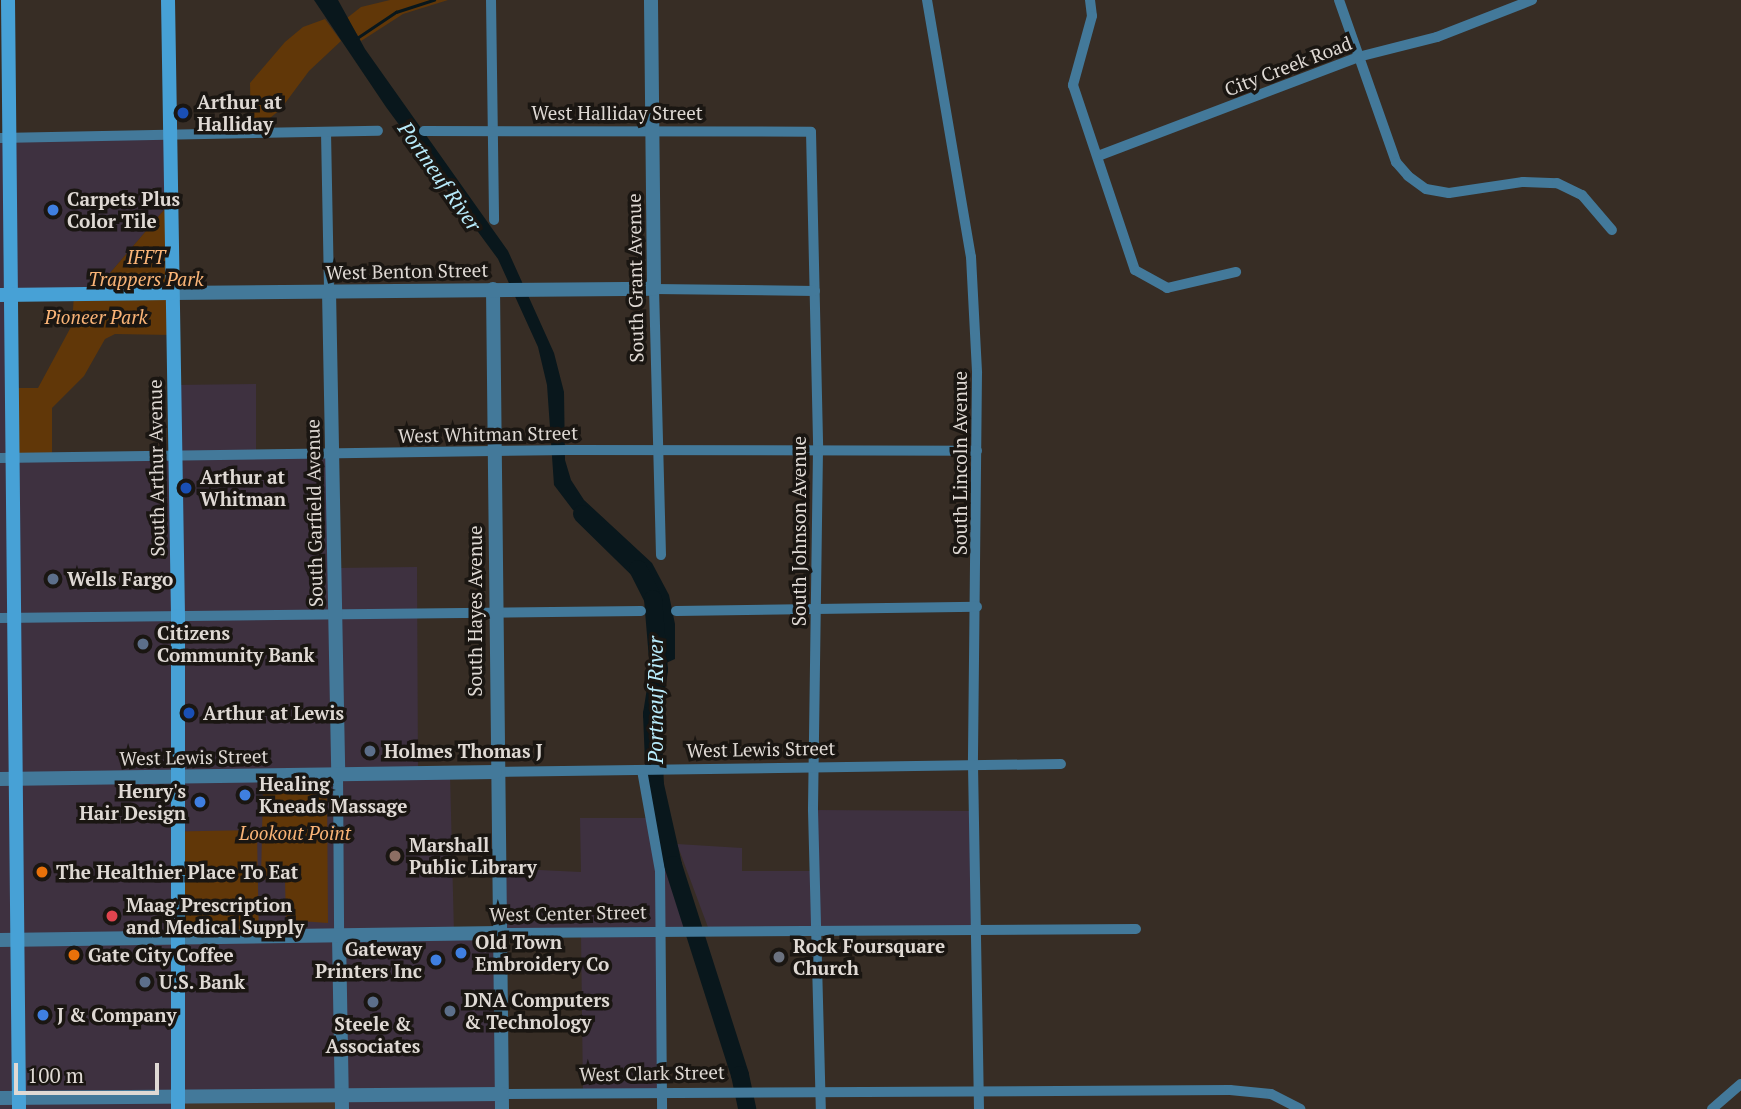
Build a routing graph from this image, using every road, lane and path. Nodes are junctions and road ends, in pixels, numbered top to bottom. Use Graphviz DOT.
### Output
graph roads {
  1 [pos="8,0"];
  2 [pos="168,0"];
  3 [pos="491,0"];
  4 [pos="651,0"];
  5 [pos="927,0"];
  6 [pos="1090,0"];
  7 [pos="1339,0"];
  8 [pos="1532,0"];
  9 [pos="1358,57"];
  10 [pos="493,130"];
  11 [pos="378,131"];
  12 [pos="424,131"];
  13 [pos="652,131"];
  14 [pos="326,132"];
  15 [pos="811,132"];
  16 [pos="169,135"];
  17 [pos="4,138"];
  18 [pos="1098,156"];
  19 [pos="494,220"];
  20 [pos="1612,230"];
  21 [pos="1236,272"];
  22 [pos="499,289"];
  23 [pos="654,289"];
  24 [pos="329,291"];
  25 [pos="816,291"];
  26 [pos="172,293"];
  27 [pos="6,295"];
  28 [pos="0,338"];
  29 [pos="10,379"];
  30 [pos="818,450"];
  31 [pos="494,451"];
  32 [pos="659,451"];
  33 [pos="977,451"];
  34 [pos="332,453"];
  35 [pos="175,456"];
  36 [pos="7,458"];
  37 [pos="661,555"];
  38 [pos="817,607"];
  39 [pos="977,607"];
  40 [pos="641,611"];
  41 [pos="676,611"];
  42 [pos="335,612"];
  43 [pos="494,612"];
  44 [pos="178,615"];
  45 [pos="16,617"];
  46 [pos="0,618"];
  47 [pos="1061,764"];
  48 [pos="973,765"];
  49 [pos="813,768"];
  50 [pos="642,770"];
  51 [pos="495,772"];
  52 [pos="338,775"];
  53 [pos="177,776"];
  54 [pos="16,778"];
  55 [pos="0,779"];
  56 [pos="1136,929"];
  57 [pos="814,930"];
  58 [pos="660,931"];
  59 [pos="975,931"];
  60 [pos="500,933"];
  61 [pos="178,935"];
  62 [pos="339,936"];
  63 [pos="0,940"];
  64 [pos="16,940"];
  65 [pos="1741,1084"];
  66 [pos="978,1090"];
  67 [pos="821,1091"];
  68 [pos="661,1092"];
  69 [pos="502,1094"];
  70 [pos="0,1098"];
  71 [pos="342,1102"];
  72 [pos="178,1103"];
  73 [pos="19,1104"];
  74 [pos="502,1109"];
  75 [pos="662,1109"];
  76 [pos="821,1109"];
  77 [pos="979,1109"];
  78 [pos="1300,1109"];
  79 [pos="1712,1109"];
  1 -- 17 [label="main road"];
  2 -- 16 [label="main road, South Arthur Avenue"];
  3 -- 10 [label="street"];
  4 -- 13 [label="street, South Grant Avenue"];
  5 -- 33 [label="street, South Lincoln Avenue"];
  6 -- 18 [label="street"];
  7 -- 9 [label="street"];
  8 -- 9 [label="street, City Creek Road"];
  9 -- 18 [label="street, City Creek Road"];
  9 -- 20 [label="street"];
  10 -- 12 [label="street, West Halliday Street"];
  10 -- 13 [label="street, West Halliday Street"];
  10 -- 19 [label="street"];
  11 -- 14 [label="street"];
  13 -- 15 [label="street, West Halliday Street"];
  13 -- 23 [label="street, South Grant Avenue"];
  14 -- 16 [label="street"];
  14 -- 24 [label="street, South Garfield Avenue"];
  15 -- 25 [label="street, South Johnson Avenue"];
  16 -- 17 [label="street"];
  16 -- 26 [label="main road, South Arthur Avenue"];
  17 -- 27 [label="main road"];
  18 -- 21 [label="street"];
  22 -- 23 [label="street, West Benton Street"];
  22 -- 24 [label="street, West Benton Street"];
  22 -- 31 [label="street, South Hayes Avenue"];
  23 -- 25 [label="street, West Benton Street"];
  23 -- 32 [label="street, South Grant Avenue"];
  24 -- 26 [label="street, West Benton Street"];
  24 -- 34 [label="street, South Garfield Avenue"];
  25 -- 30 [label="street, South Johnson Avenue"];
  26 -- 27 [label="main road, West Benton Street"];
  26 -- 35 [label="main road, South Arthur Avenue"];
  27 -- 29 [label="main road"];
  28 -- 29 [label="main road"];
  29 -- 36 [label="main road"];
  30 -- 32 [label="street, West Whitman Street"];
  30 -- 33 [label="street, West Whitman Street"];
  30 -- 38 [label="street, South Johnson Avenue"];
  31 -- 32 [label="street, West Whitman Street"];
  31 -- 34 [label="street, West Whitman Street"];
  31 -- 43 [label="street, South Hayes Avenue"];
  32 -- 37 [label="street, South Grant Avenue"];
  33 -- 39 [label="street, South Lincoln Avenue"];
  34 -- 35 [label="street, West Whitman Street"];
  34 -- 42 [label="street, South Garfield Avenue"];
  35 -- 36 [label="street, West Whitman Street"];
  35 -- 44 [label="main road, South Arthur Avenue"];
  36 -- 45 [label="main road"];
  38 -- 39 [label="street"];
  38 -- 41 [label="street"];
  38 -- 49 [label="street, South Johnson Avenue"];
  39 -- 48 [label="street, South Lincoln Avenue"];
  40 -- 43 [label="street"];
  42 -- 43 [label="street"];
  42 -- 44 [label="street"];
  42 -- 52 [label="street, South Garfield Avenue"];
  43 -- 51 [label="street, South Hayes Avenue"];
  44 -- 45 [label="street"];
  44 -- 53 [label="main road, South Arthur Avenue"];
  45 -- 46 [label="street"];
  45 -- 54 [label="main road"];
  47 -- 48 [label="street, West Lewis Street"];
  48 -- 49 [label="street, West Lewis Street"];
  48 -- 59 [label="street, South Lincoln Avenue"];
  49 -- 50 [label="street, West Lewis Street"];
  49 -- 57 [label="street, South Johnson Avenue"];
  50 -- 51 [label="street, West Lewis Street"];
  50 -- 58 [label="street"];
  51 -- 52 [label="street, West Lewis Street"];
  51 -- 60 [label="street, South Hayes Avenue"];
  52 -- 53 [label="street, West Lewis Street"];
  52 -- 62 [label="street, South Garfield Avenue"];
  53 -- 54 [label="street, West Lewis Street"];
  53 -- 61 [label="main road, South Arthur Avenue"];
  54 -- 55 [label="street, West Lewis Street"];
  54 -- 64 [label="main road"];
  56 -- 59 [label="street, West Center Street"];
  57 -- 58 [label="street, West Center Street"];
  57 -- 59 [label="street, West Center Street"];
  57 -- 67 [label="street, South Johnson Avenue"];
  58 -- 60 [label="street, West Center Street"];
  58 -- 68 [label="street"];
  59 -- 66 [label="street, South Lincoln Avenue"];
  60 -- 62 [label="street, West Center Street"];
  60 -- 69 [label="street, South Hayes Avenue"];
  61 -- 62 [label="street, West Center Street"];
  61 -- 64 [label="street, West Center Street"];
  61 -- 72 [label="main road, South Arthur Avenue"];
  62 -- 71 [label="street"];
  63 -- 64 [label="street, West Center Street"];
  64 -- 73 [label="main road"];
  65 -- 79 [label="street"];
  66 -- 67 [label="street, West Clark Street"];
  66 -- 77 [label="street, South Lincoln Avenue"];
  66 -- 78 [label="street, West Clark Street"];
  67 -- 68 [label="street, West Clark Street"];
  67 -- 76 [label="street, South Johnson Avenue"];
  68 -- 69 [label="street, West Clark Street"];
  68 -- 75 [label="street"];
  69 -- 71 [label="street, West Clark Street"];
  69 -- 74 [label="street, South Hayes Avenue"];
  70 -- 73 [label="street, West Clark Street"];
  71 -- 72 [label="street, West Clark Street"];
  72 -- 73 [label="street, West Clark Street"];
}
